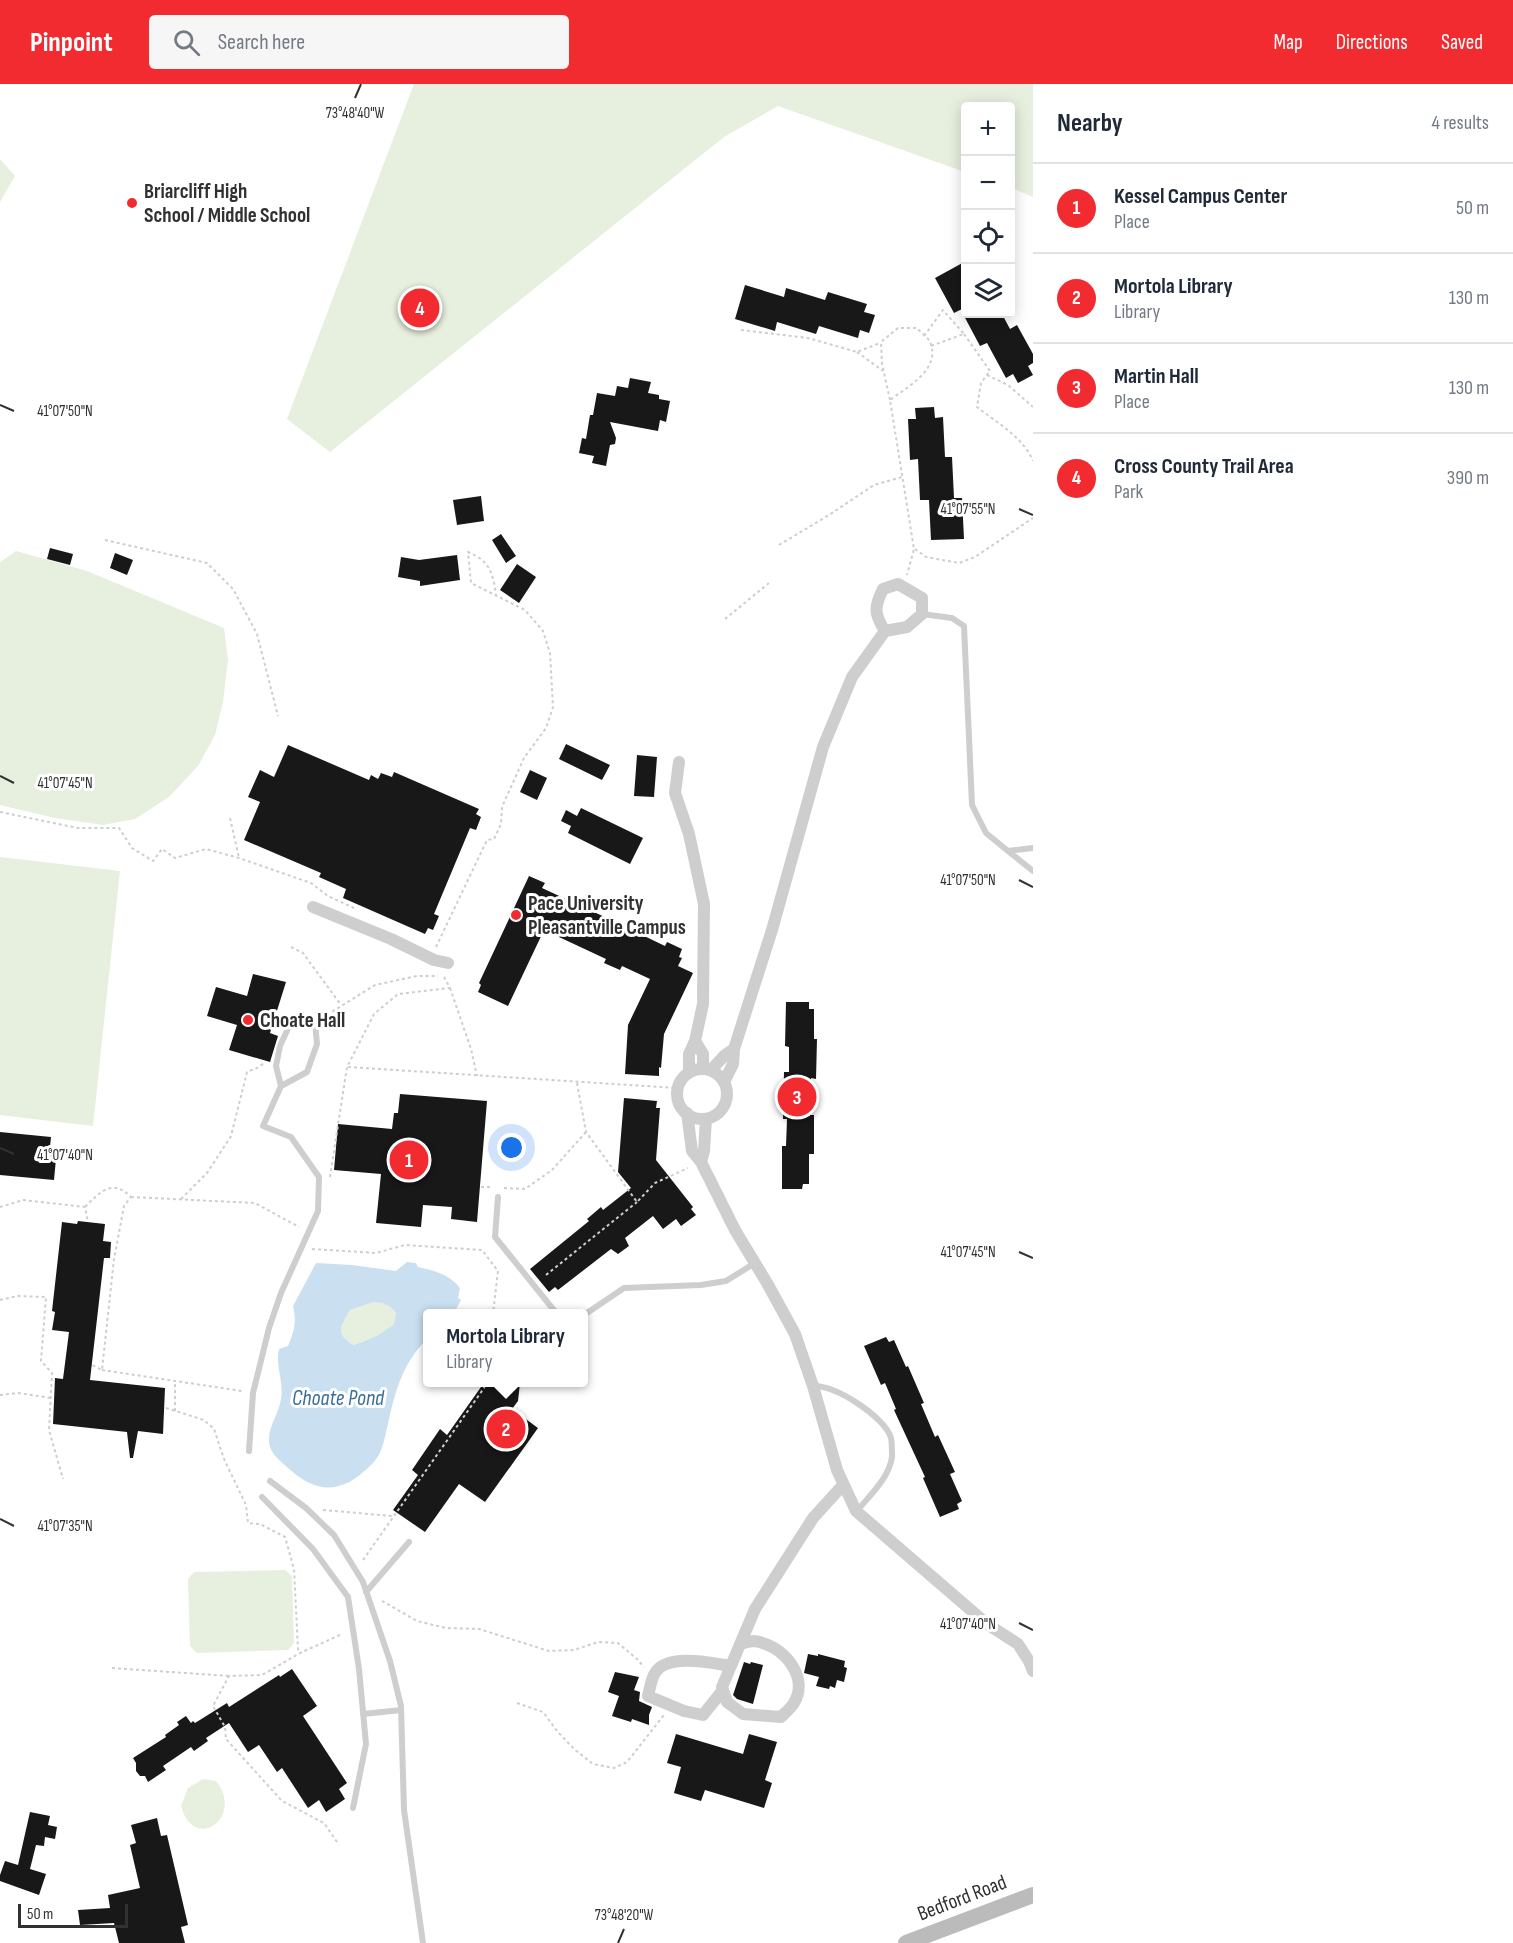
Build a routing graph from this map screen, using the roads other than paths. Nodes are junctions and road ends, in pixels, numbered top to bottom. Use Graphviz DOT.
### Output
graph roads {
  1 [pos="922,614"];
  2 [pos="885,631"];
  3 [pos="679,762"];
  4 [pos="1033,848"];
  5 [pos="1008,851"];
  6 [pos="1033,871"];
  7 [pos="313,907"];
  8 [pos="444,963"];
  9 [pos="695,1041"];
  10 [pos="734,1049"];
  11 [pos="707,1069"];
  12 [pos="689,1072"];
  13 [pos="724,1082"];
  14 [pos="281,1086"];
  15 [pos="687,1113"];
  16 [pos="706,1119"];
  17 [pos="701,1162"];
  18 [pos="498,1197"];
  19 [pos="755,1263"];
  20 [pos="553,1309"];
  21 [pos="588,1312"];
  22 [pos="813,1386"];
  23 [pos="249,1451"];
  24 [pos="270,1482"];
  25 [pos="843,1485"];
  26 [pos="262,1497"];
  27 [pos="856,1511"];
  28 [pos="409,1542"];
  29 [pos="366,1592"];
  30 [pos="740,1644"];
  31 [pos="731,1666"];
  32 [pos="1033,1671"];
  33 [pos="723,1690"];
  34 [pos="401,1710"];
  35 [pos="363,1714"];
  36 [pos="353,1808"];
  37 [pos="1033,1895"];
  38 [pos="929,1939"];
  39 [pos="423,1943"];
  40 [pos="906,1943"];
  1 -- 2 [label="street"];
  1 -- 2 [label="street"];
  1 -- 5 [label="lane"];
  2 -- 10 [label="street"];
  3 -- 9 [label="street"];
  4 -- 5 [label="lane"];
  5 -- 6 [label="lane"];
  7 -- 8 [label="street"];
  9 -- 11 [label="street"];
  9 -- 12 [label="street"];
  10 -- 11 [label="street"];
  10 -- 13 [label="street"];
  11 -- 12 [label="street"];
  11 -- 13 [label="street"];
  12 -- 15 [label="street"];
  13 -- 16 [label="street"];
  14 -- 14 [label="lane"];
  14 -- 23 [label="lane"];
  15 -- 16 [label="street"];
  15 -- 17 [label="street"];
  16 -- 17 [label="street"];
  17 -- 19 [label="street"];
  18 -- 20 [label="lane"];
  19 -- 21 [label="lane"];
  19 -- 22 [label="street"];
  22 -- 25 [label="street"];
  22 -- 27 [label="lane"];
  24 -- 29 [label="lane"];
  25 -- 27 [label="street"];
  25 -- 30 [label="street"];
  26 -- 35 [label="lane"];
  27 -- 32 [label="street"];
  28 -- 29 [label="lane"];
  29 -- 34 [label="lane"];
  30 -- 31 [label="street"];
  30 -- 33 [label="street"];
  31 -- 33 [label="street"];
  31 -- 33 [label="street"];
  34 -- 35 [label="lane"];
  34 -- 39 [label="lane"];
  35 -- 36 [label="lane"];
  37 -- 38 [label="main road, Bedford Road"];
  38 -- 40 [label="main road, Bedford Road"];
}
